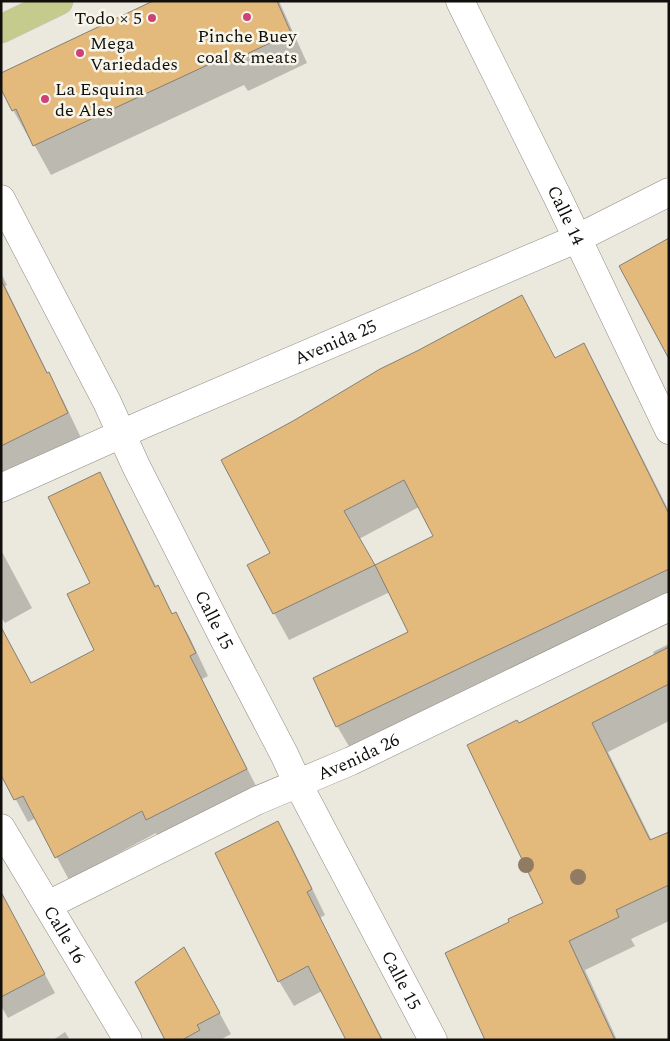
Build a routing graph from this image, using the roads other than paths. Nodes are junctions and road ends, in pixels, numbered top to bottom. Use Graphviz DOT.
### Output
graph roads {
  1 [pos="59,1"];
  2 [pos="460,1"];
  3 [pos="1,29"];
  4 [pos="669,192"];
  5 [pos="1,198"];
  6 [pos="576,239"];
  7 [pos="669,430"];
  8 [pos="121,434"];
  9 [pos="1,488"];
  10 [pos="669,607"];
  11 [pos="298,784"];
  12 [pos="1,828"];
  13 [pos="48,905"];
  14 [pos="128,1040"];
  15 [pos="433,1040"];
  1 -- 3 [label="main road"];
  2 -- 6 [label="street, Calle 14"];
  4 -- 6 [label="street, Avenida 25"];
  5 -- 8 [label="street, Calle 15"];
  6 -- 7 [label="street, Calle 14"];
  6 -- 8 [label="street, Avenida 25"];
  8 -- 9 [label="street, Avenida 25"];
  8 -- 11 [label="street, Calle 15"];
  10 -- 11 [label="street, Avenida 26"];
  11 -- 13 [label="street, Avenida 26"];
  11 -- 15 [label="street, Calle 15"];
  12 -- 13 [label="street, Calle 16"];
  13 -- 14 [label="street, Calle 16"];
}
